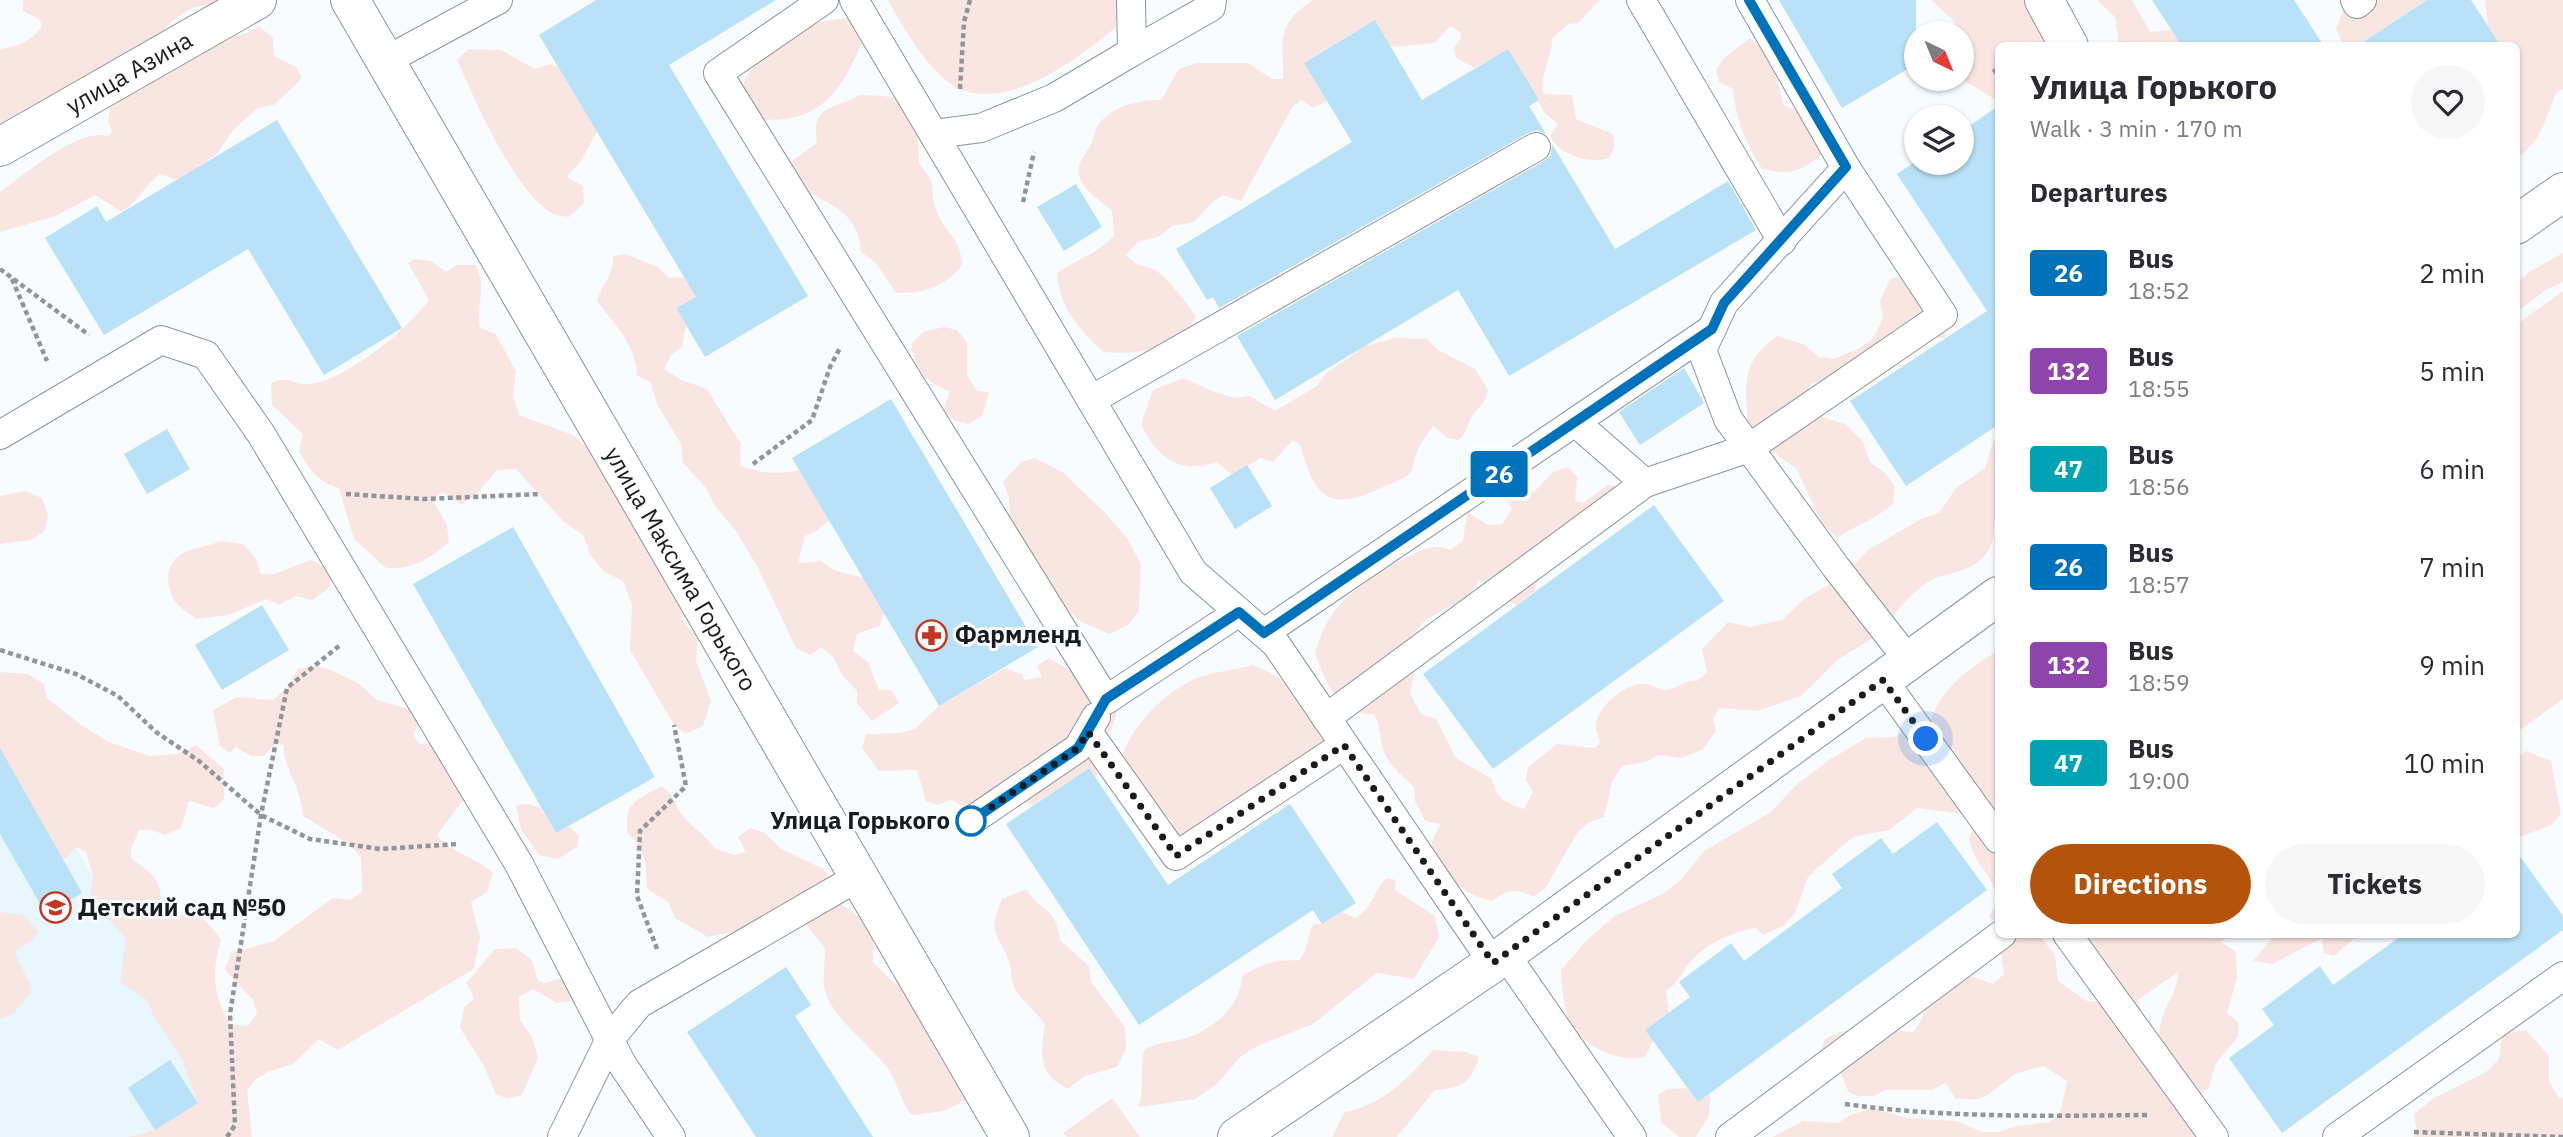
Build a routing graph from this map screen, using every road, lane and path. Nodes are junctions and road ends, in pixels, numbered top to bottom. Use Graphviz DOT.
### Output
graph roads {
  1 [pos="257,0"];
  2 [pos="350,0"];
  3 [pos="498,0"];
  4 [pos="824,0"];
  5 [pos="855,0"];
  6 [pos="971,0"];
  7 [pos="1131,0"];
  8 [pos="1641,0"];
  9 [pos="1749,0"];
  10 [pos="2043,0"];
  11 [pos="2355,0"];
  12 [pos="2362,0"];
  13 [pos="1216,2"];
  14 [pos="2067,42"];
  15 [pos="1132,52"];
  16 [pos="385,61"];
  17 [pos="1035,106"];
  18 [pos="943,133"];
  19 [pos="0,147"];
  20 [pos="1536,147"];
  21 [pos="1846,167"];
  22 [pos="2563,192"];
  23 [pos="2520,222"];
  24 [pos="1782,241"];
  25 [pos="998,243"];
  26 [pos="0,268"];
  27 [pos="12,278"];
  28 [pos="863,307"];
  29 [pos="1712,329"];
  30 [pos="124,362"];
  31 [pos="63,397"];
  32 [pos="1091,400"];
  33 [pos="1575,422"];
  34 [pos="0,435"];
  35 [pos="1749,448"];
  36 [pos="753,464"];
  37 [pos="1645,483"];
  38 [pos="295,491"];
  39 [pos="541,494"];
  40 [pos="1995,598"];
  41 [pos="1239,612"];
  42 [pos="374,620"];
  43 [pos="1264,633"];
  44 [pos="0,650"];
  45 [pos="1896,670"];
  46 [pos="1106,699"];
  47 [pos="1326,718"];
  48 [pos="674,725"];
  49 [pos="1088,732"];
  50 [pos="1344,745"];
  51 [pos="261,815"];
  52 [pos="971,821"];
  53 [pos="1995,834"];
  54 [pos="505,842"];
  55 [pos="860,876"];
  56 [pos="1997,938"];
  57 [pos="2070,938"];
  58 [pos="1499,958"];
  59 [pos="2563,976"];
  60 [pos="671,985"];
  61 [pos="610,1039"];
  62 [pos="1785,1096"];
  63 [pos="2346,1131"];
  64 [pos="2210,1132"];
  65 [pos="227,1137"];
  66 [pos="562,1137"];
  67 [pos="671,1137"];
  68 [pos="1010,1137"];
  69 [pos="1237,1137"];
  70 [pos="1633,1137"];
  71 [pos="1730,1137"];
  72 [pos="2563,1137"];
  1 -- 19 [label="street, улица Азина"];
  2 -- 16 [label="street, улица Максима Горького"];
  3 -- 16 [label="lane"];
  4 -- 28 [label="lane"];
  5 -- 18 [label="lane"];
  6 -- 18 [label="path"];
  7 -- 15 [label="lane"];
  8 -- 24 [label="lane"];
  9 -- 21 [label="lane"];
  10 -- 14 [label="street"];
  11 -- 12 [label="lane"];
  13 -- 15 [label="lane"];
  15 -- 17 [label="lane"];
  16 -- 55 [label="street, улица Максима Горького"];
  17 -- 18 [label="lane"];
  17 -- 25 [label="path"];
  18 -- 25 [label="lane"];
  20 -- 32 [label="lane"];
  21 -- 24 [label="lane"];
  21 -- 35 [label="lane"];
  22 -- 23 [label="street"];
  24 -- 29 [label="lane"];
  25 -- 32 [label="lane"];
  26 -- 27 [label="path"];
  27 -- 30 [label="path"];
  27 -- 31 [label="path"];
  28 -- 36 [label="path"];
  28 -- 46 [label="lane"];
  29 -- 33 [label="lane"];
  29 -- 35 [label="lane"];
  30 -- 31 [label="lane"];
  30 -- 38 [label="lane"];
  31 -- 34 [label="lane"];
  32 -- 41 [label="lane"];
  33 -- 37 [label="lane"];
  33 -- 43 [label="lane"];
  35 -- 37 [label="lane"];
  35 -- 45 [label="lane"];
  37 -- 47 [label="lane"];
  38 -- 39 [label="path"];
  38 -- 42 [label="lane"];
  40 -- 45 [label="street"];
  41 -- 43 [label="lane"];
  41 -- 46 [label="lane"];
  42 -- 51 [label="path"];
  42 -- 54 [label="lane"];
  43 -- 47 [label="lane"];
  44 -- 51 [label="path"];
  45 -- 53 [label="lane"];
  45 -- 58 [label="street"];
  46 -- 49 [label="lane"];
  47 -- 50 [label="lane"];
  48 -- 60 [label="path"];
  49 -- 50 [label="lane"];
  49 -- 52 [label="lane"];
  50 -- 58 [label="lane"];
  51 -- 54 [label="path"];
  51 -- 65 [label="path"];
  54 -- 61 [label="lane"];
  55 -- 60 [label="lane"];
  55 -- 68 [label="street, улица Максима Горького"];
  56 -- 62 [label="lane"];
  57 -- 64 [label="lane"];
  58 -- 69 [label="street"];
  58 -- 70 [label="lane"];
  59 -- 63 [label="lane"];
  60 -- 61 [label="lane"];
  61 -- 66 [label="lane"];
  61 -- 67 [label="lane"];
  62 -- 64 [label="path"];
  62 -- 71 [label="lane"];
  63 -- 72 [label="path"];
}
